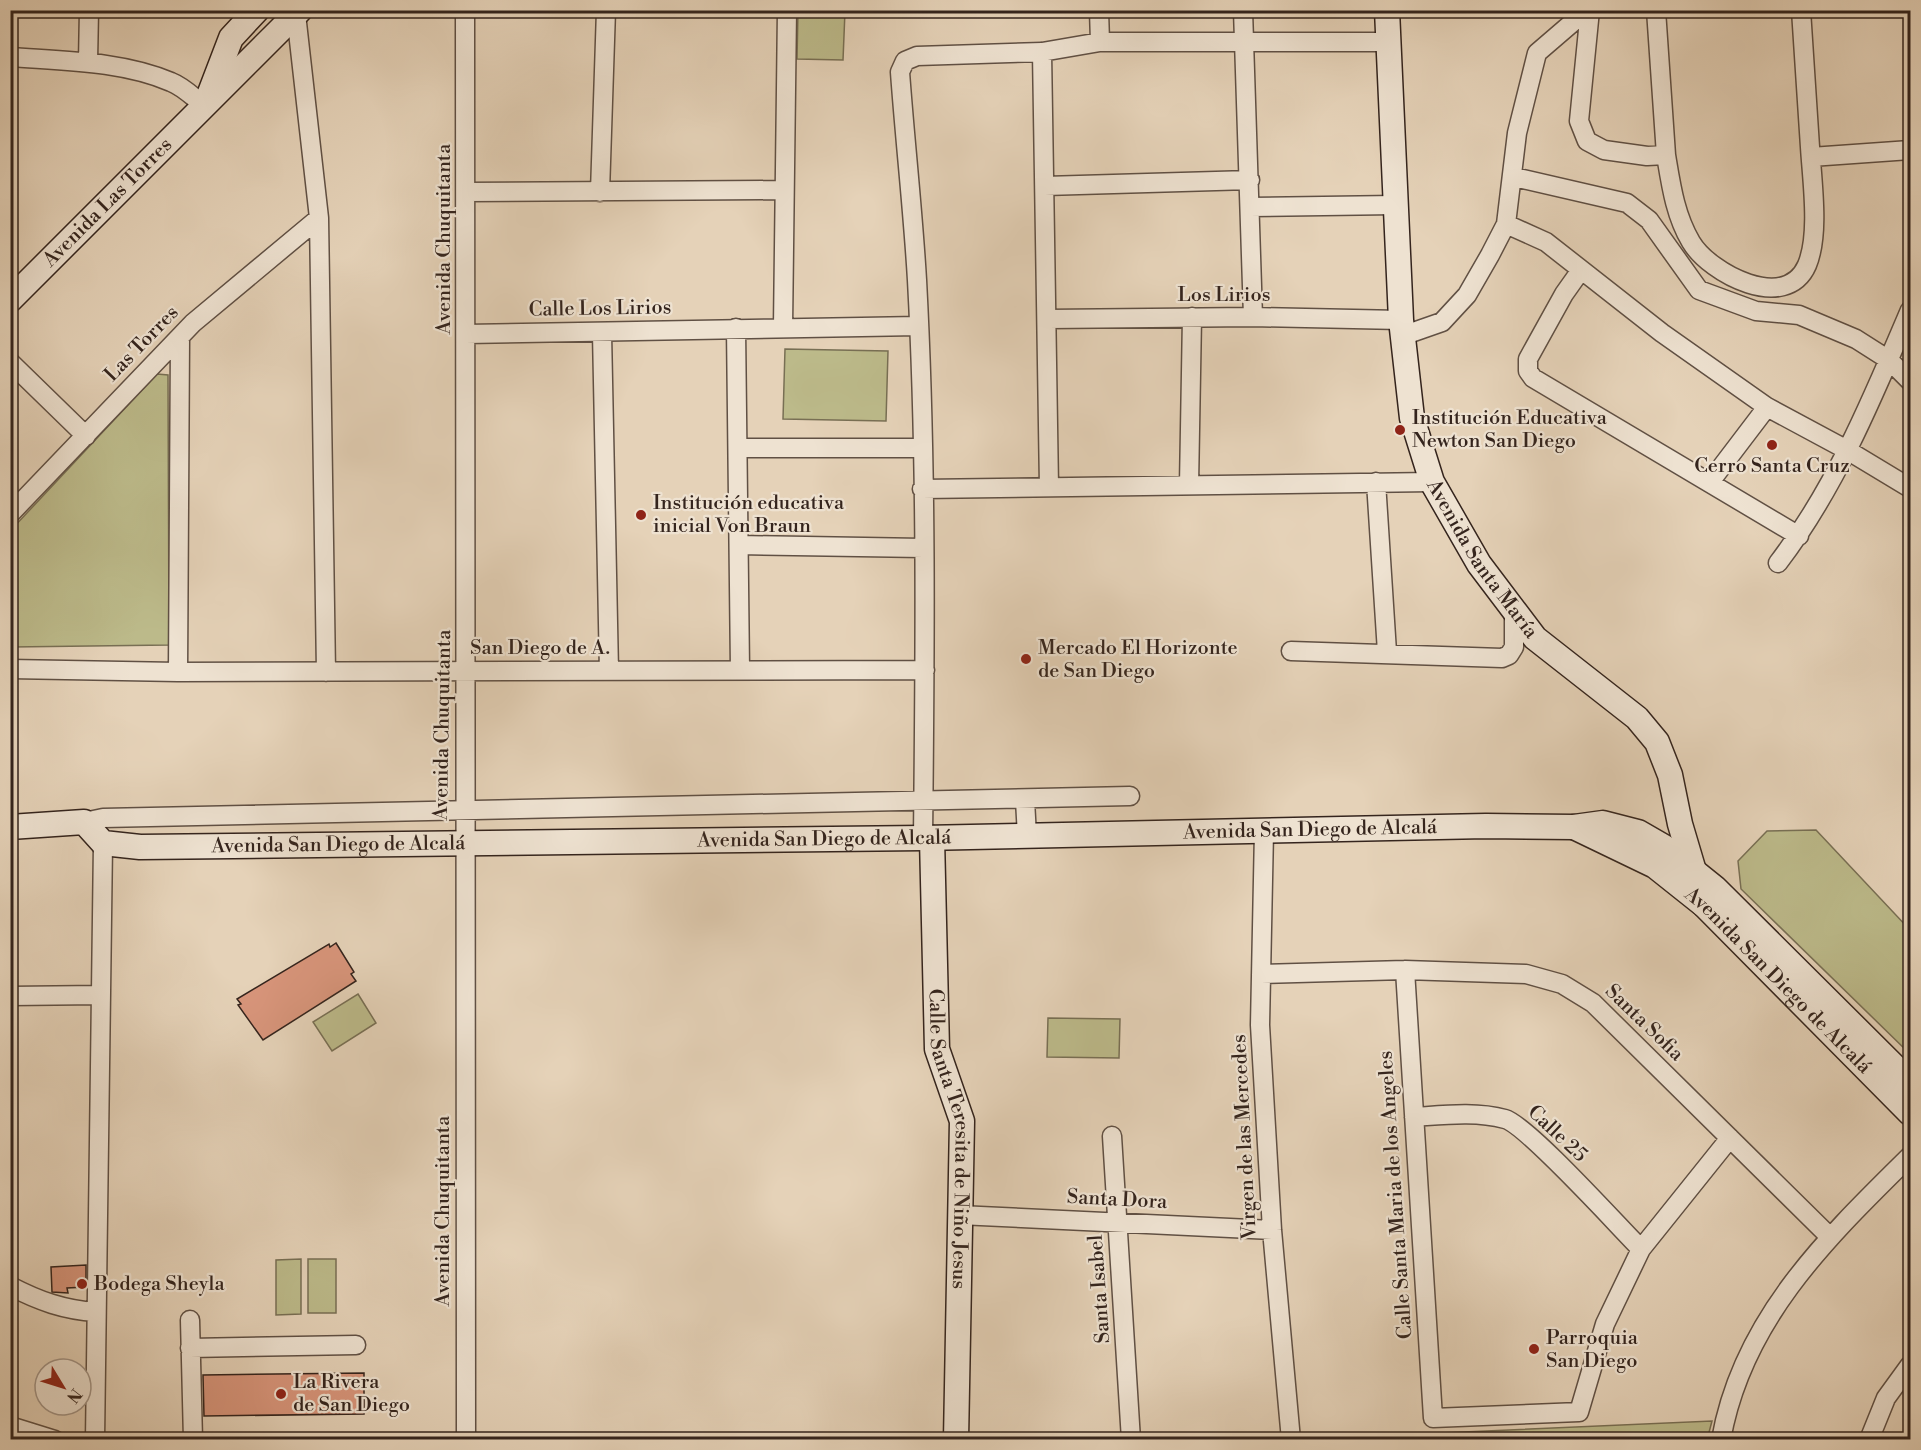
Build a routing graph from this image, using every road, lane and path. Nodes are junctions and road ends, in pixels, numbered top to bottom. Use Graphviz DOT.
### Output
graph roads {
  1 [pos="89,10"];
  2 [pos="257,10"];
  3 [pos="465,10"];
  4 [pos="606,10"];
  5 [pos="788,10"];
  6 [pos="1099,10"];
  7 [pos="1243,10"];
  8 [pos="1387,10"];
  9 [pos="1588,10"];
  10 [pos="1656,10"];
  11 [pos="1801,10"];
  12 [pos="298,12"];
  13 [pos="1100,42"];
  14 [pos="1388,42"];
  15 [pos="1244,43"];
  16 [pos="1042,52"];
  17 [pos="10,57"];
  18 [pos="88,62"];
  19 [pos="205,106"];
  20 [pos="1911,150"];
  21 [pos="1666,155"];
  22 [pos="1811,165"];
  23 [pos="1514,177"];
  24 [pos="1250,180"];
  25 [pos="1046,186"];
  26 [pos="783,190"];
  27 [pos="467,192"];
  28 [pos="600,192"];
  29 [pos="1395,205"];
  30 [pos="1250,207"];
  31 [pos="319,218"];
  32 [pos="1506,224"];
  33 [pos="1581,270"];
  34 [pos="10,300"];
  35 [pos="1911,310"];
  36 [pos="1192,317"];
  37 [pos="1253,317"];
  38 [pos="1048,319"];
  39 [pos="918,326"];
  40 [pos="783,327"];
  41 [pos="736,328"];
  42 [pos="1401,328"];
  43 [pos="602,333"];
  44 [pos="466,334"];
  45 [pos="180,338"];
  46 [pos="1889,360"];
  47 [pos="10,362"];
  48 [pos="1911,381"];
  49 [pos="1767,407"];
  50 [pos="86,436"];
  51 [pos="738,448"];
  52 [pos="921,448"];
  53 [pos="1847,450"];
  54 [pos="1376,482"];
  55 [pos="1432,482"];
  56 [pos="1710,482"];
  57 [pos="1189,485"];
  58 [pos="1049,487"];
  59 [pos="1911,488"];
  60 [pos="922,489"];
  61 [pos="10,514"];
  62 [pos="1799,536"];
  63 [pos="739,544"];
  64 [pos="923,548"];
  65 [pos="1778,563"];
  66 [pos="1514,610"];
  67 [pos="1291,651"];
  68 [pos="1387,652"];
  69 [pos="10,669"];
  70 [pos="741,670"];
  71 [pos="925,670"];
  72 [pos="467,671"];
  73 [pos="609,671"];
  74 [pos="178,672"];
  75 [pos="326,672"];
  76 [pos="1130,796"];
  77 [pos="1025,800"];
  78 [pos="923,803"];
  79 [pos="465,812"];
  80 [pos="84,822"];
  81 [pos="10,827"];
  82 [pos="1574,827"];
  83 [pos="1264,831"];
  84 [pos="1027,836"];
  85 [pos="928,838"];
  86 [pos="103,843"];
  87 [pos="465,843"];
  88 [pos="1694,870"];
  89 [pos="1704,904"];
  90 [pos="1405,970"];
  91 [pos="1261,974"];
  92 [pos="100,995"];
  93 [pos="10,996"];
  94 [pos="1911,1082"];
  95 [pos="1911,1113"];
  96 [pos="1414,1117"];
  97 [pos="1112,1136"];
  98 [pos="1730,1138"];
  99 [pos="1911,1156"];
  100 [pos="959,1215"];
  101 [pos="1118,1222"];
  102 [pos="1272,1230"];
  103 [pos="1829,1236"];
  104 [pos="1641,1249"];
  105 [pos="10,1286"];
  106 [pos="96,1312"];
  107 [pos="190,1320"];
  108 [pos="356,1345"];
  109 [pos="190,1348"];
  110 [pos="1911,1365"];
  111 [pos="10,1426"];
  112 [pos="55,1440"];
  113 [pos="95,1440"];
  114 [pos="193,1440"];
  115 [pos="466,1440"];
  116 [pos="956,1440"];
  117 [pos="1131,1440"];
  118 [pos="1291,1440"];
  119 [pos="1721,1440"];
  120 [pos="1869,1440"];
  1 -- 18 [label="street"];
  2 -- 19 [label="street, Avenida Las Torres"];
  3 -- 27 [label="street, Avenida Chuquitanta"];
  4 -- 28 [label="street"];
  5 -- 26 [label="street"];
  6 -- 13 [label="street"];
  7 -- 15 [label="street"];
  8 -- 14 [label="street, Avenida Santa María"];
  9 -- 21 [label="street"];
  9 -- 23 [label="street"];
  10 -- 21 [label="street"];
  11 -- 22 [label="street"];
  12 -- 19 [label="street, Avenida Las Torres"];
  12 -- 31 [label="street"];
  13 -- 15 [label="street"];
  13 -- 16 [label="street"];
  14 -- 15 [label="street"];
  14 -- 29 [label="street, Avenida Santa María"];
  15 -- 24 [label="street"];
  16 -- 25 [label="street"];
  16 -- 39 [label="street"];
  17 -- 18 [label="street"];
  18 -- 19 [label="street"];
  19 -- 34 [label="street, Avenida Las Torres"];
  20 -- 22 [label="street"];
  21 -- 22 [label="street"];
  23 -- 32 [label="street"];
  23 -- 46 [label="street"];
  24 -- 25 [label="street"];
  24 -- 30 [label="street"];
  25 -- 38 [label="street"];
  26 -- 28 [label="street"];
  26 -- 40 [label="street"];
  27 -- 28 [label="street"];
  27 -- 44 [label="street, Avenida Chuquitanta"];
  29 -- 30 [label="street"];
  29 -- 42 [label="street, Avenida Santa María"];
  30 -- 37 [label="street"];
  31 -- 45 [label="street, Las Torres"];
  31 -- 75 [label="street"];
  32 -- 33 [label="street"];
  32 -- 42 [label="street"];
  33 -- 49 [label="street"];
  33 -- 56 [label="street"];
  35 -- 46 [label="street"];
  36 -- 37 [label="street, Los Lirios"];
  36 -- 38 [label="street, Los Lirios"];
  36 -- 57 [label="street"];
  37 -- 42 [label="street, Los Lirios"];
  38 -- 58 [label="street"];
  39 -- 40 [label="street, Calle Los Lirios"];
  39 -- 52 [label="street"];
  40 -- 41 [label="street, Calle Los Lirios"];
  41 -- 43 [label="street, Calle Los Lirios"];
  41 -- 51 [label="street"];
  42 -- 55 [label="street, Avenida Santa María"];
  43 -- 44 [label="street, Calle Los Lirios"];
  43 -- 73 [label="street"];
  44 -- 72 [label="street, Avenida Chuquitanta"];
  45 -- 50 [label="street, Las Torres"];
  45 -- 74 [label="street"];
  46 -- 48 [label="street"];
  46 -- 53 [label="street"];
  47 -- 50 [label="street"];
  49 -- 53 [label="street"];
  49 -- 56 [label="street"];
  50 -- 61 [label="street, Las Torres"];
  51 -- 52 [label="street"];
  51 -- 63 [label="street"];
  52 -- 60 [label="street"];
  53 -- 59 [label="street"];
  53 -- 62 [label="street"];
  54 -- 55 [label="street"];
  54 -- 57 [label="street"];
  54 -- 68 [label="street"];
  55 -- 66 [label="street, Avenida Santa María"];
  56 -- 62 [label="street"];
  57 -- 58 [label="street"];
  58 -- 60 [label="street"];
  60 -- 64 [label="street"];
  62 -- 65 [label="street"];
  63 -- 64 [label="street"];
  63 -- 70 [label="street"];
  64 -- 71 [label="street"];
  66 -- 68 [label="street"];
  66 -- 88 [label="street, Avenida Santa María"];
  67 -- 68 [label="street"];
  69 -- 74 [label="street, San Diego de A."];
  70 -- 71 [label="street, San Diego de A."];
  70 -- 73 [label="street, San Diego de A."];
  71 -- 78 [label="street"];
  72 -- 73 [label="street, San Diego de A."];
  72 -- 75 [label="street, San Diego de A."];
  72 -- 79 [label="street, Avenida Chuquitanta"];
  74 -- 75 [label="street, San Diego de A."];
  76 -- 77 [label="street, Avenida San Diego de Alcalá"];
  77 -- 78 [label="street, Avenida San Diego de Alcalá"];
  77 -- 84 [label="street"];
  78 -- 79 [label="street, Avenida San Diego de Alcalá"];
  78 -- 85 [label="street"];
  79 -- 80 [label="street, Avenida San Diego de Alcalá"];
  79 -- 87 [label="street, Avenida Chuquitanta"];
  80 -- 81 [label="street, Avenida San Diego de Alcalá"];
  80 -- 86 [label="street"];
  82 -- 83 [label="street, Avenida San Diego de Alcalá"];
  82 -- 88 [label="street, Avenida San Diego de Alcalá"];
  82 -- 89 [label="street, Avenida San Diego de Alcalá"];
  83 -- 84 [label="street, Avenida San Diego de Alcalá"];
  83 -- 91 [label="street, Virgen de las Mercedes"];
  84 -- 85 [label="street, Avenida San Diego de Alcalá"];
  85 -- 87 [label="street, Avenida San Diego de Alcalá"];
  85 -- 100 [label="street, Calle Santa Teresita de Niño Jesus"];
  86 -- 87 [label="street, Avenida San Diego de Alcalá"];
  86 -- 92 [label="street"];
  87 -- 115 [label="street, Avenida Chuquitanta"];
  88 -- 89 [label="street, Avenida Santa María"];
  88 -- 94 [label="street, Avenida San Diego de Alcalá"];
  89 -- 95 [label="street, Avenida San Diego de Alcalá"];
  90 -- 91 [label="street, Santa Sofia"];
  90 -- 96 [label="street, Calle Santa Maria de los Angeles"];
  90 -- 98 [label="street, Santa Sofia"];
  91 -- 102 [label="street, Virgen de las Mercedes"];
  92 -- 93 [label="street"];
  92 -- 106 [label="street"];
  96 -- 104 [label="street, Calle 25"];
  96 -- 104 [label="street, Calle Santa Maria de los Angeles"];
  97 -- 101 [label="street, Santa Isabel"];
  98 -- 103 [label="street, Santa Sofia"];
  98 -- 104 [label="street"];
  99 -- 103 [label="street"];
  100 -- 101 [label="street, Santa Dora"];
  100 -- 116 [label="street, Calle Santa Teresita de Niño Jesus"];
  101 -- 102 [label="street, Santa Dora"];
  101 -- 117 [label="street, Santa Isabel"];
  102 -- 118 [label="street, Virgen de las Mercedes"];
  103 -- 119 [label="street"];
  105 -- 106 [label="street"];
  106 -- 113 [label="street"];
  107 -- 109 [label="street"];
  108 -- 109 [label="street"];
  109 -- 114 [label="street"];
  110 -- 120 [label="street"];
  111 -- 112 [label="street"];
}
